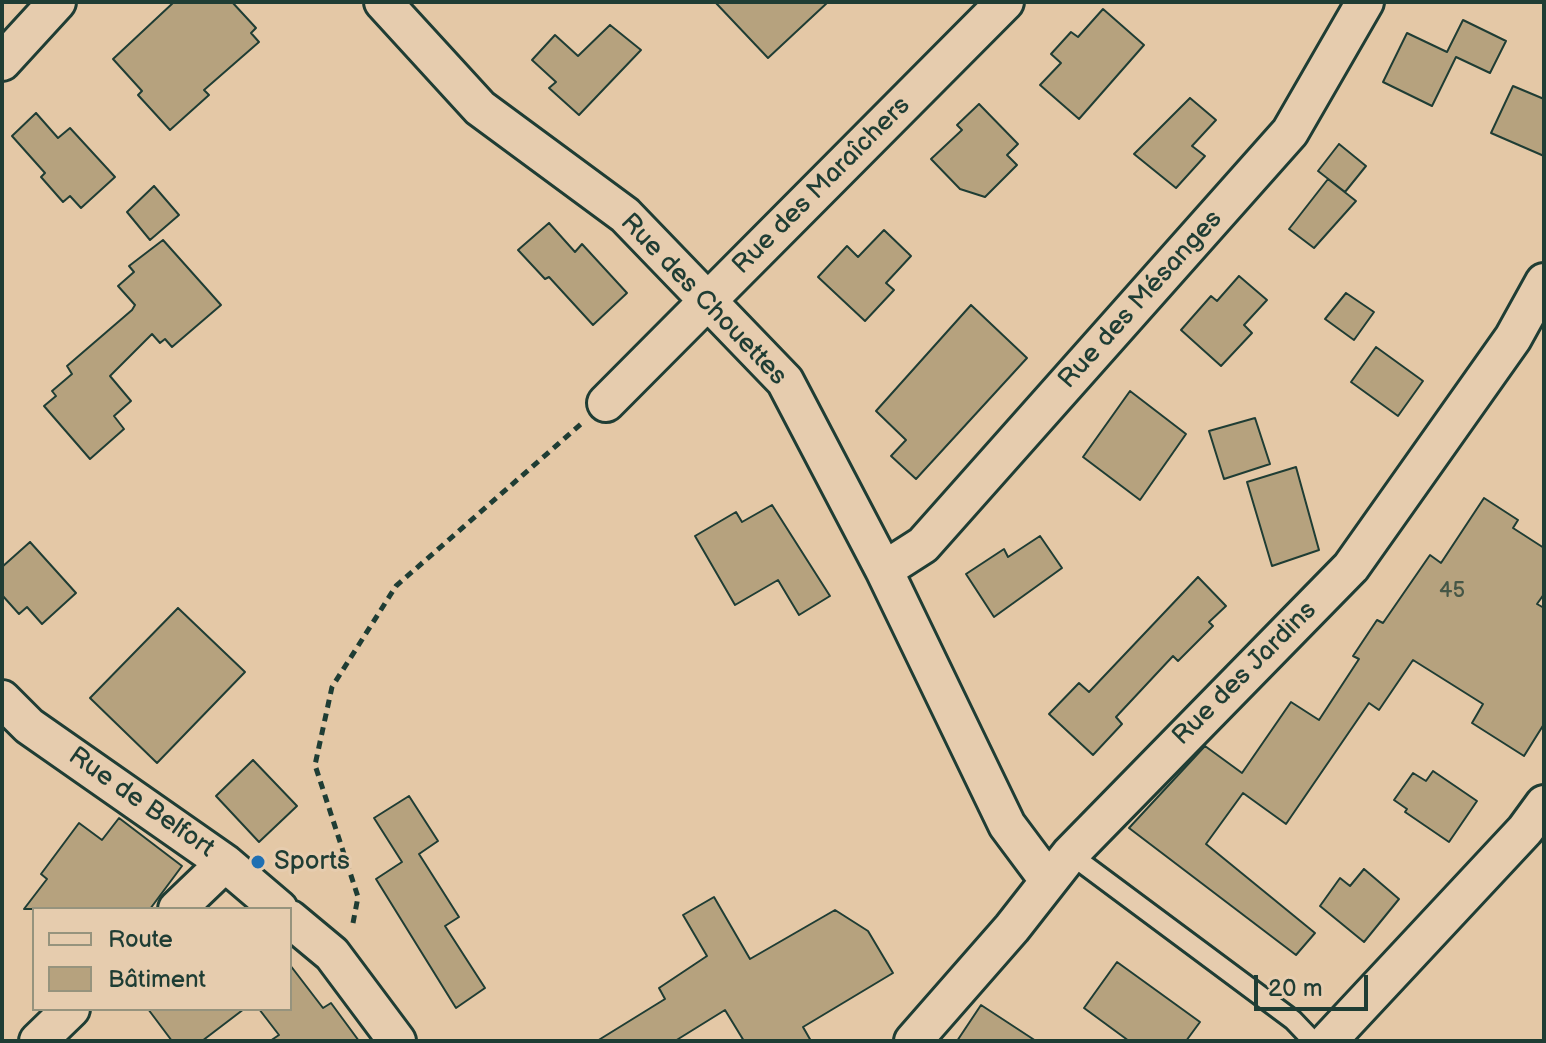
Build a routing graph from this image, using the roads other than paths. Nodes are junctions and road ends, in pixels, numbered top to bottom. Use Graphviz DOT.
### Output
graph roads {
  1 [pos="57,2"];
  2 [pos="383,2"];
  3 [pos="1005,2"];
  4 [pos="1365,2"];
  5 [pos="2,62"];
  6 [pos="1544,282"];
  7 [pos="708,300"];
  8 [pos="606,403"];
  9 [pos="884,570"];
  10 [pos="2,699"];
  11 [pos="1544,804"];
  12 [pos="225,863"];
  13 [pos="1059,867"];
  14 [pos="179,907"];
  15 [pos="277,907"];
  16 [pos="292,921"];
  17 [pos="69,1011"];
  18 [pos="38,1041"];
  19 [pos="397,1041"];
  20 [pos="913,1041"];
  21 [pos="1313,1041"];
  22 [pos="1328,1041"];
  1 -- 5 [label="street"];
  2 -- 7 [label="street, Rue des Chouettes"];
  3 -- 7 [label="street, Rue des Maraîchers"];
  4 -- 9 [label="street, Rue des Mésanges"];
  6 -- 13 [label="street, Rue des Jardins"];
  7 -- 8 [label="street, Rue des Maraîchers"];
  7 -- 9 [label="street, Rue des Chouettes"];
  9 -- 13 [label="street, Rue des Chouettes"];
  10 -- 12 [label="street, Rue de Belfort"];
  11 -- 22 [label="street"];
  12 -- 14 [label="street"];
  12 -- 15 [label="street, Rue de Belfort"];
  13 -- 20 [label="street, Rue des Jardins"];
  13 -- 21 [label="lane"];
  16 -- 19 [label="street"];
  17 -- 18 [label="street"];
}
